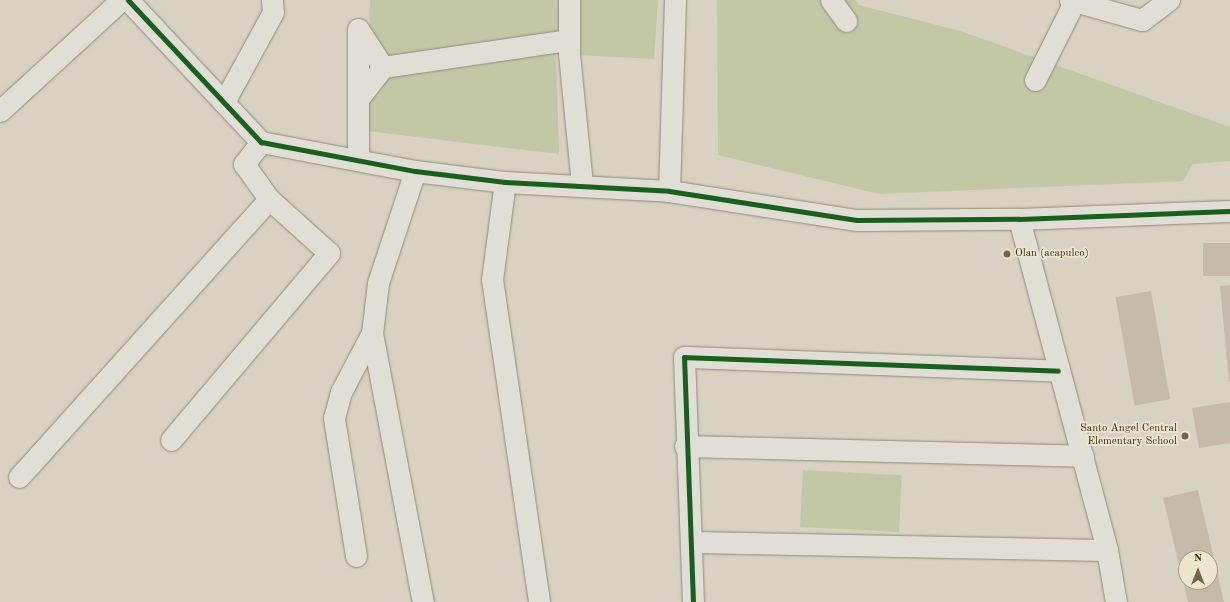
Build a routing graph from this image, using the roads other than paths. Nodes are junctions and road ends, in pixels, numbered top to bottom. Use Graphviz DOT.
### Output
graph roads {
  1 [pos="121,0"];
  2 [pos="128,0"];
  3 [pos="272,0"];
  4 [pos="569,0"];
  5 [pos="675,0"];
  6 [pos="831,0"];
  7 [pos="1169,0"];
  8 [pos="1072,1"];
  9 [pos="846,21"];
  10 [pos="569,40"];
  11 [pos="383,67"];
  12 [pos="1035,80"];
  13 [pos="358,99"];
  14 [pos="224,102"];
  15 [pos="0,112"];
  16 [pos="261,142"];
  17 [pos="358,160"];
  18 [pos="416,171"];
  19 [pos="505,182"];
  20 [pos="582,185"];
  21 [pos="669,191"];
  22 [pos="269,199"];
  23 [pos="1230,211"];
  24 [pos="1019,219"];
  25 [pos="372,333"];
  26 [pos="1058,372"];
  27 [pos="171,440"];
  28 [pos="685,446"];
  29 [pos="1082,456"];
  30 [pos="19,477"];
  31 [pos="691,542"];
  32 [pos="1106,550"];
  33 [pos="356,556"];
  34 [pos="423,602"];
  35 [pos="539,602"];
  36 [pos="693,602"];
  37 [pos="1116,602"];
  1 -- 15 [label="street"];
  2 -- 14 [label="street"];
  3 -- 14 [label="street"];
  4 -- 10 [label="street"];
  5 -- 21 [label="street"];
  6 -- 9 [label="street"];
  7 -- 8 [label="street"];
  8 -- 12 [label="street"];
  10 -- 11 [label="street"];
  10 -- 20 [label="street"];
  11 -- 13 [label="street"];
  11 -- 13 [label="street"];
  13 -- 17 [label="street"];
  14 -- 16 [label="street"];
  16 -- 17 [label="street"];
  16 -- 22 [label="street"];
  17 -- 18 [label="street"];
  18 -- 19 [label="street"];
  18 -- 25 [label="street"];
  19 -- 20 [label="street"];
  19 -- 35 [label="street"];
  20 -- 21 [label="street"];
  21 -- 24 [label="street"];
  22 -- 27 [label="street"];
  22 -- 30 [label="street"];
  23 -- 24 [label="street"];
  24 -- 26 [label="street"];
  25 -- 33 [label="street"];
  25 -- 34 [label="street"];
  26 -- 28 [label="street"];
  26 -- 29 [label="street"];
  28 -- 29 [label="street"];
  28 -- 31 [label="street"];
  29 -- 32 [label="street"];
  31 -- 32 [label="street"];
  31 -- 36 [label="street"];
  32 -- 37 [label="street"];
}
